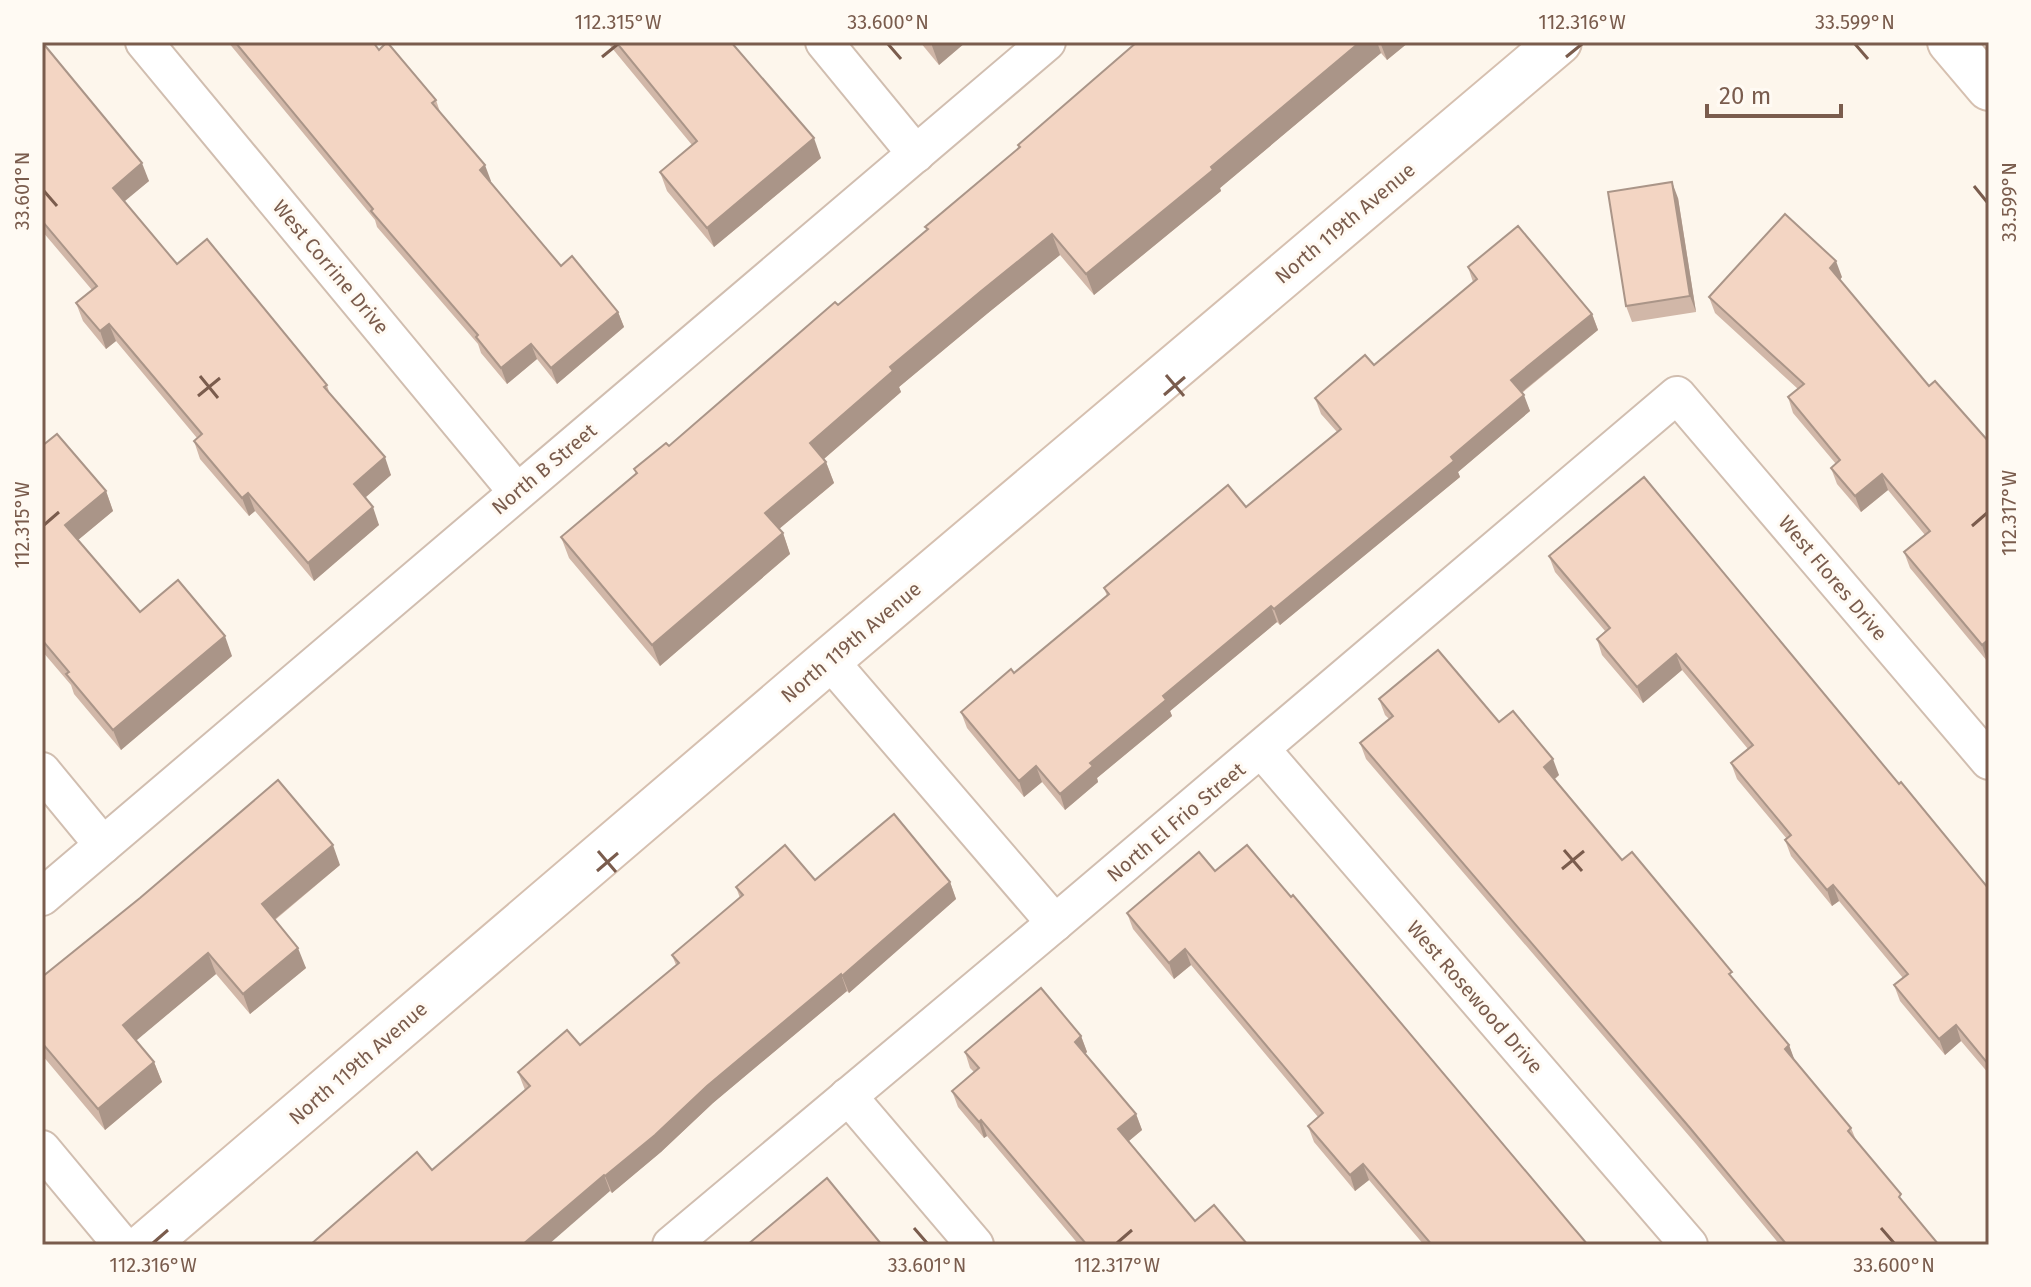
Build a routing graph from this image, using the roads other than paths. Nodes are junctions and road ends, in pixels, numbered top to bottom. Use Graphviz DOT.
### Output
graph roads {
  1 [pos="144,42"];
  2 [pos="824,42"];
  3 [pos="1047,42"];
  4 [pos="1559,42"];
  5 [pos="1950,42"];
  6 [pos="1989,88"];
  7 [pos="916,154"];
  8 [pos="1677,395"];
  9 [pos="517,492"];
  10 [pos="829,660"];
  11 [pos="1261,749"];
  12 [pos="1989,761"];
  13 [pos="42,771"];
  14 [pos="103,845"];
  15 [pos="42,897"];
  16 [pos="1055,923"];
  17 [pos="848,1096"];
  18 [pos="42,1149"];
  19 [pos="122,1245"];
  20 [pos="145,1245"];
  21 [pos="671,1245"];
  22 [pos="975,1245"];
  23 [pos="1689,1245"];
  1 -- 9 [label="street, West Corrine Drive"];
  2 -- 7 [label="street"];
  3 -- 7 [label="street, North B Street"];
  4 -- 10 [label="street, North 119th Avenue"];
  5 -- 6 [label="street"];
  7 -- 9 [label="street, North B Street"];
  8 -- 11 [label="street, North El Frio Street"];
  8 -- 12 [label="street, West Flores Drive"];
  9 -- 14 [label="street, North B Street"];
  10 -- 16 [label="street"];
  10 -- 20 [label="street, North 119th Avenue"];
  11 -- 16 [label="street, North El Frio Street"];
  11 -- 23 [label="street, West Rosewood Drive"];
  13 -- 14 [label="street"];
  14 -- 15 [label="street, North B Street"];
  16 -- 17 [label="street, North El Frio Street"];
  17 -- 21 [label="street, North El Frio Street"];
  17 -- 22 [label="street"];
  18 -- 19 [label="street"];
}
